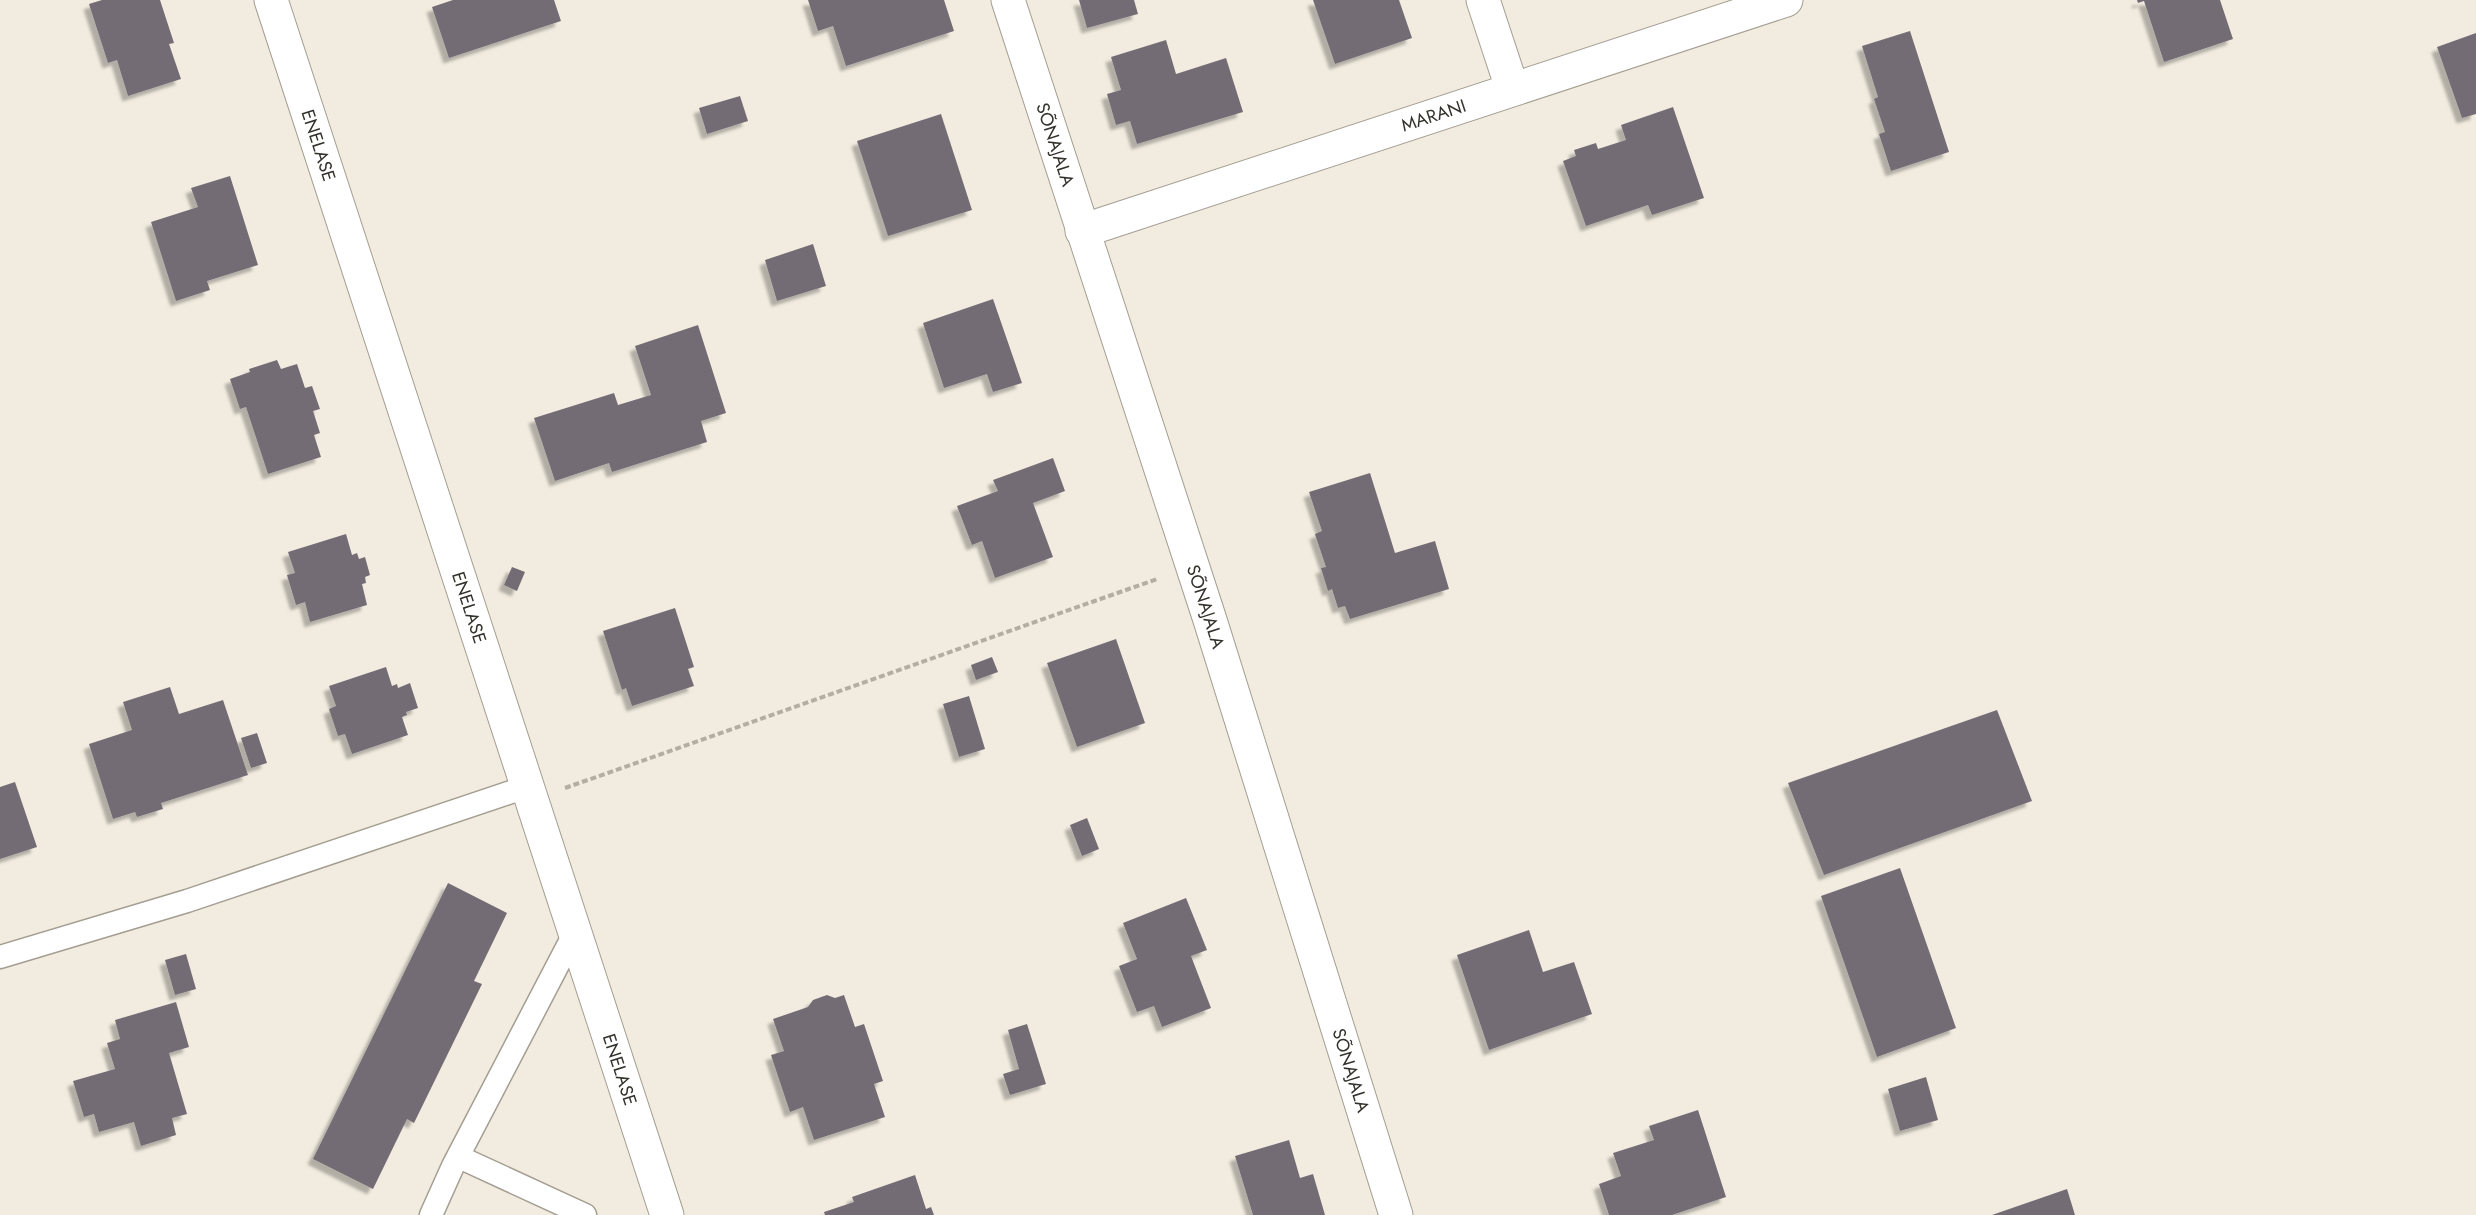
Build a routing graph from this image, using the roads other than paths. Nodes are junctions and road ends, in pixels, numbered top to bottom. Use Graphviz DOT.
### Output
graph roads {
  1 [pos="271,0"];
  2 [pos="1008,0"];
  3 [pos="1483,0"];
  4 [pos="1786,0"];
  5 [pos="1512,88"];
  6 [pos="1082,231"];
  7 [pos="528,794"];
  8 [pos="574,934"];
  9 [pos="0,957"];
  10 [pos="459,1157"];
  11 [pos="431,1215"];
  12 [pos="585,1215"];
  13 [pos="667,1215"];
  14 [pos="1396,1215"];
  1 -- 7 [label="street, ENELASE"];
  2 -- 6 [label="street, SÕNAJALA"];
  3 -- 5 [label="street"];
  4 -- 5 [label="street, MARANI"];
  5 -- 6 [label="street, MARANI"];
  6 -- 14 [label="street, SÕNAJALA"];
  7 -- 8 [label="street, ENELASE"];
  7 -- 9 [label="lane"];
  8 -- 10 [label="lane"];
  8 -- 13 [label="street, ENELASE"];
  10 -- 11 [label="lane"];
  10 -- 12 [label="lane"];
}
